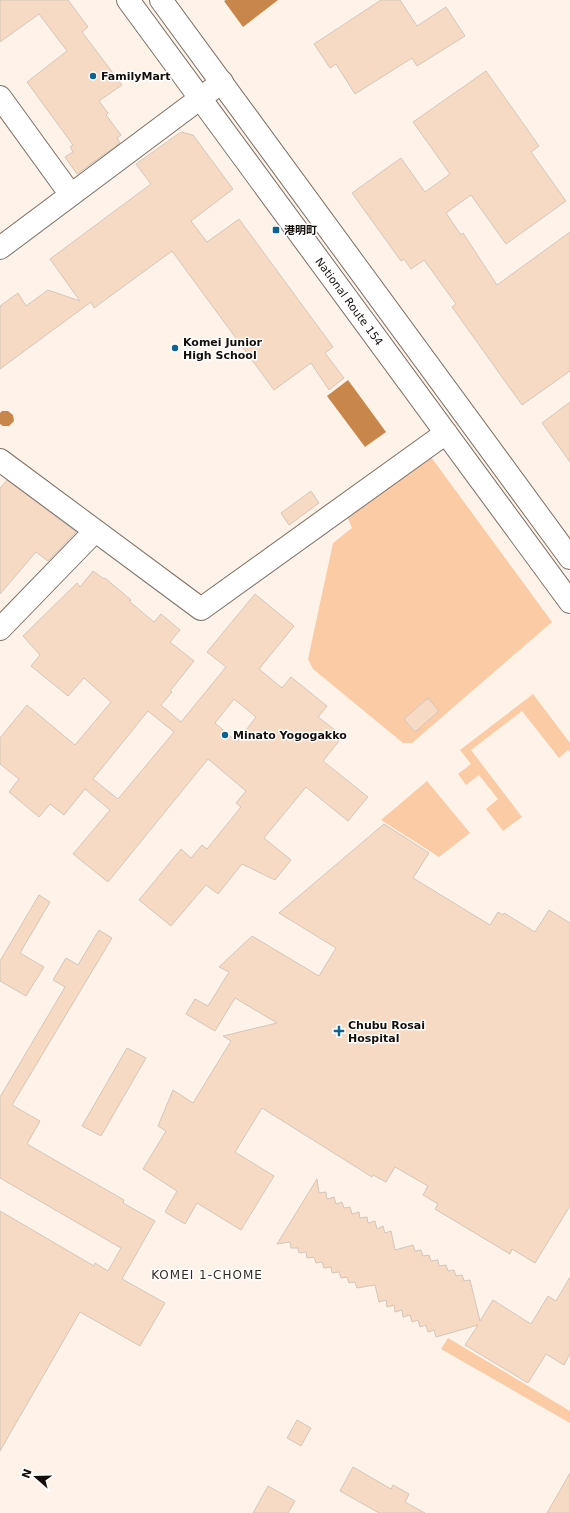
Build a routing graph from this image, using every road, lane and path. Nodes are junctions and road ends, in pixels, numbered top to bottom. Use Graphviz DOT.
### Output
graph roads {
  1 [pos="128,0"];
  2 [pos="161,0"];
  3 [pos="222,82"];
  4 [pos="200,98"];
  5 [pos="3,108"];
  6 [pos="71,195"];
  7 [pos="0,248"];
  8 [pos="446,433"];
  9 [pos="3,469"];
  10 [pos="95,531"];
  11 [pos="570,558"];
  12 [pos="570,602"];
  13 [pos="0,629"];
  1 -- 4 [label="main road, National Route 154"];
  2 -- 3 [label="main road"];
  3 -- 4 [label="main road"];
  3 -- 11 [label="main road"];
  4 -- 6 [label="main road"];
  4 -- 8 [label="main road, National Route 154"];
  5 -- 6 [label="main road"];
  6 -- 7 [label="main road"];
  8 -- 10 [label="main road"];
  8 -- 12 [label="main road, National Route 154"];
  9 -- 10 [label="main road"];
  10 -- 13 [label="main road"];
}
